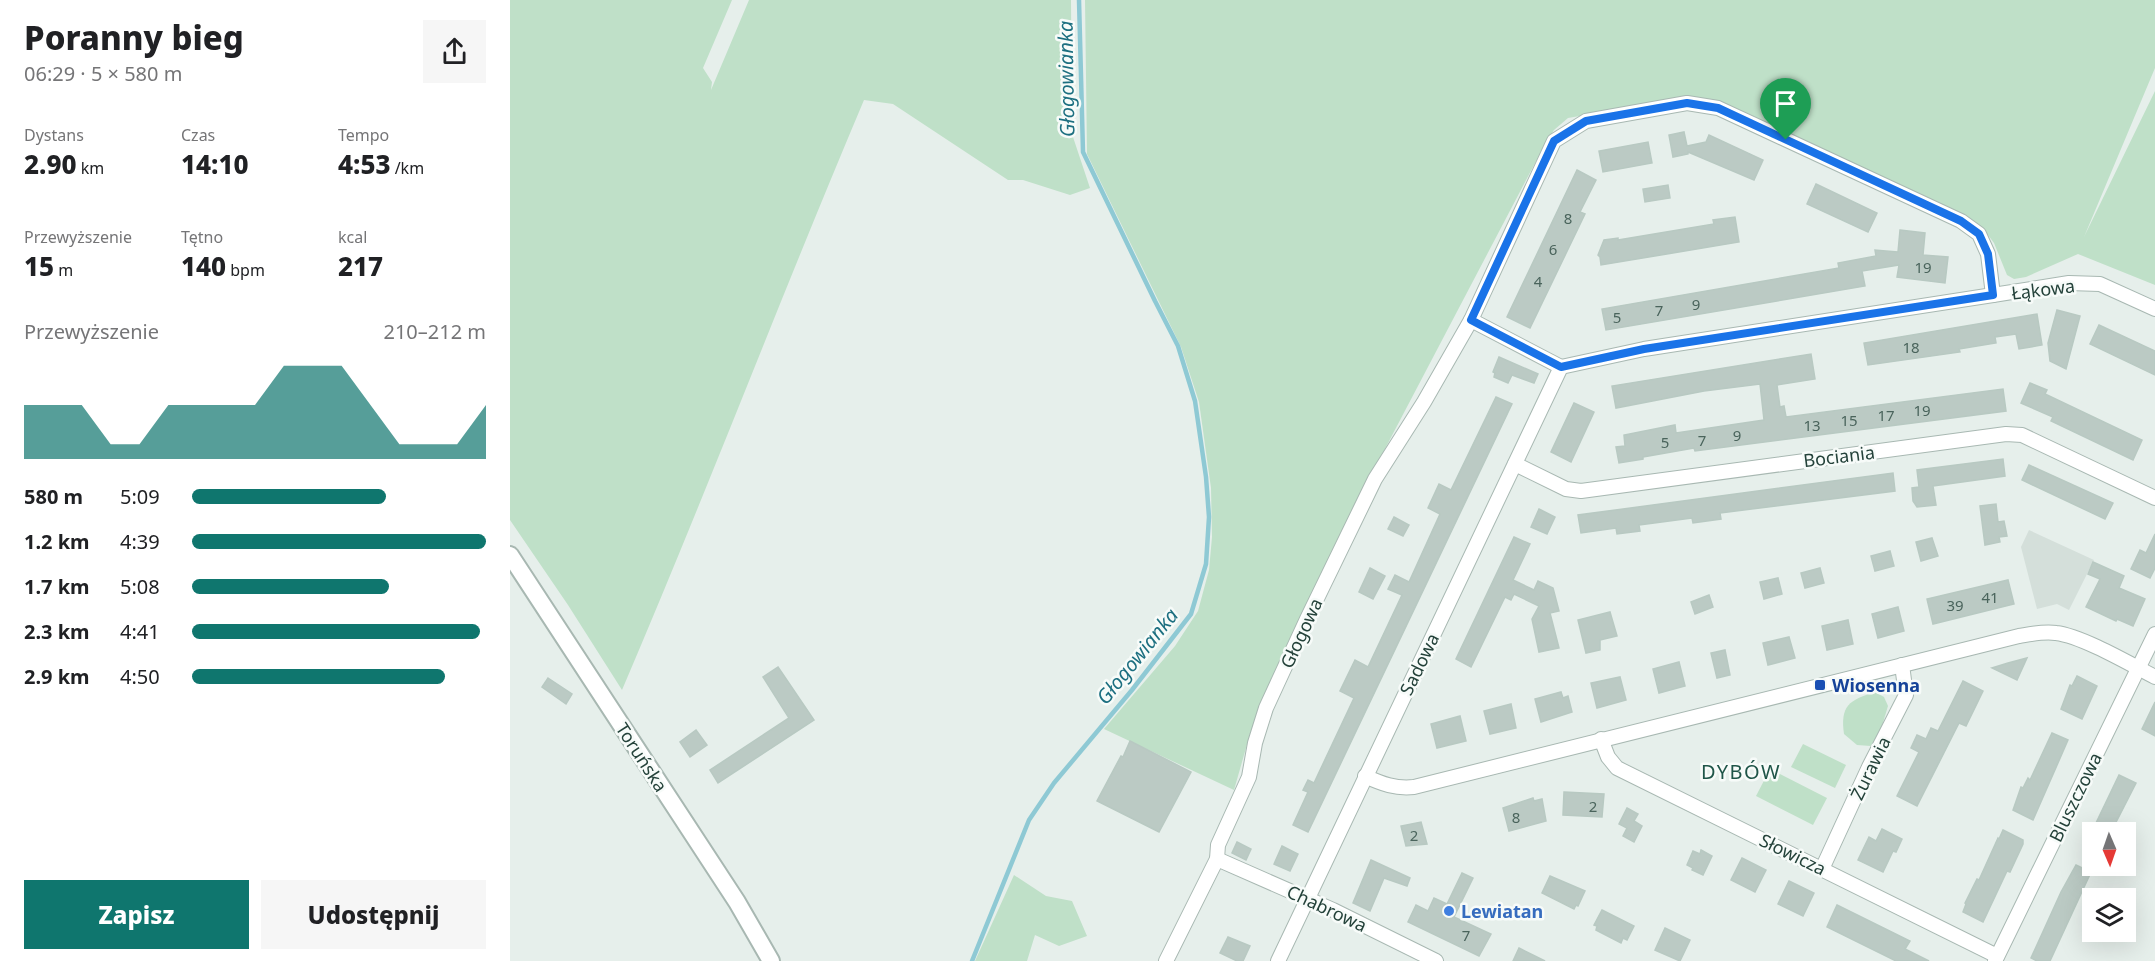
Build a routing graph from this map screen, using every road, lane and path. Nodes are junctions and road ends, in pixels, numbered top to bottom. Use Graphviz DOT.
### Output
graph roads {
  1 [pos="1993,295"];
  2 [pos="2155,309"];
  3 [pos="1471,320"];
  4 [pos="1561,367"];
  5 [pos="1515,464"];
  6 [pos="2155,498"];
  7 [pos="510,555"];
  8 [pos="2155,634"];
  9 [pos="1902,665"];
  10 [pos="2138,669"];
  11 [pos="2155,677"];
  12 [pos="1601,740"];
  13 [pos="1365,776"];
  14 [pos="1217,859"];
  15 [pos="1822,868"];
  16 [pos="1308,898"];
  17 [pos="1996,959"];
  18 [pos="771,961"];
  19 [pos="1167,961"];
  20 [pos="1278,961"];
  21 [pos="1436,961"];
  1 -- 2 [label="street, Łąkowa"];
  1 -- 3 [label="street, Łąkowa"];
  1 -- 4 [label="street"];
  3 -- 4 [label="street"];
  3 -- 14 [label="street, Głogowa"];
  4 -- 5 [label="street, Sadowa"];
  5 -- 6 [label="street, Bociania"];
  5 -- 13 [label="street, Sadowa"];
  7 -- 18 [label="street, Toruńska"];
  8 -- 10 [label="street, Bluszczowa"];
  9 -- 10 [label="street"];
  9 -- 12 [label="street"];
  9 -- 15 [label="street, Żurawia"];
  10 -- 11 [label="street"];
  10 -- 17 [label="street, Bluszczowa"];
  12 -- 13 [label="street"];
  12 -- 15 [label="street, Słowicza"];
  13 -- 16 [label="street, Sadowa"];
  14 -- 16 [label="street, Chabrowa"];
  14 -- 19 [label="street, Głogowa"];
  15 -- 17 [label="street, Słowicza"];
  16 -- 20 [label="street, Sadowa"];
  16 -- 21 [label="street, Chabrowa"];
}
